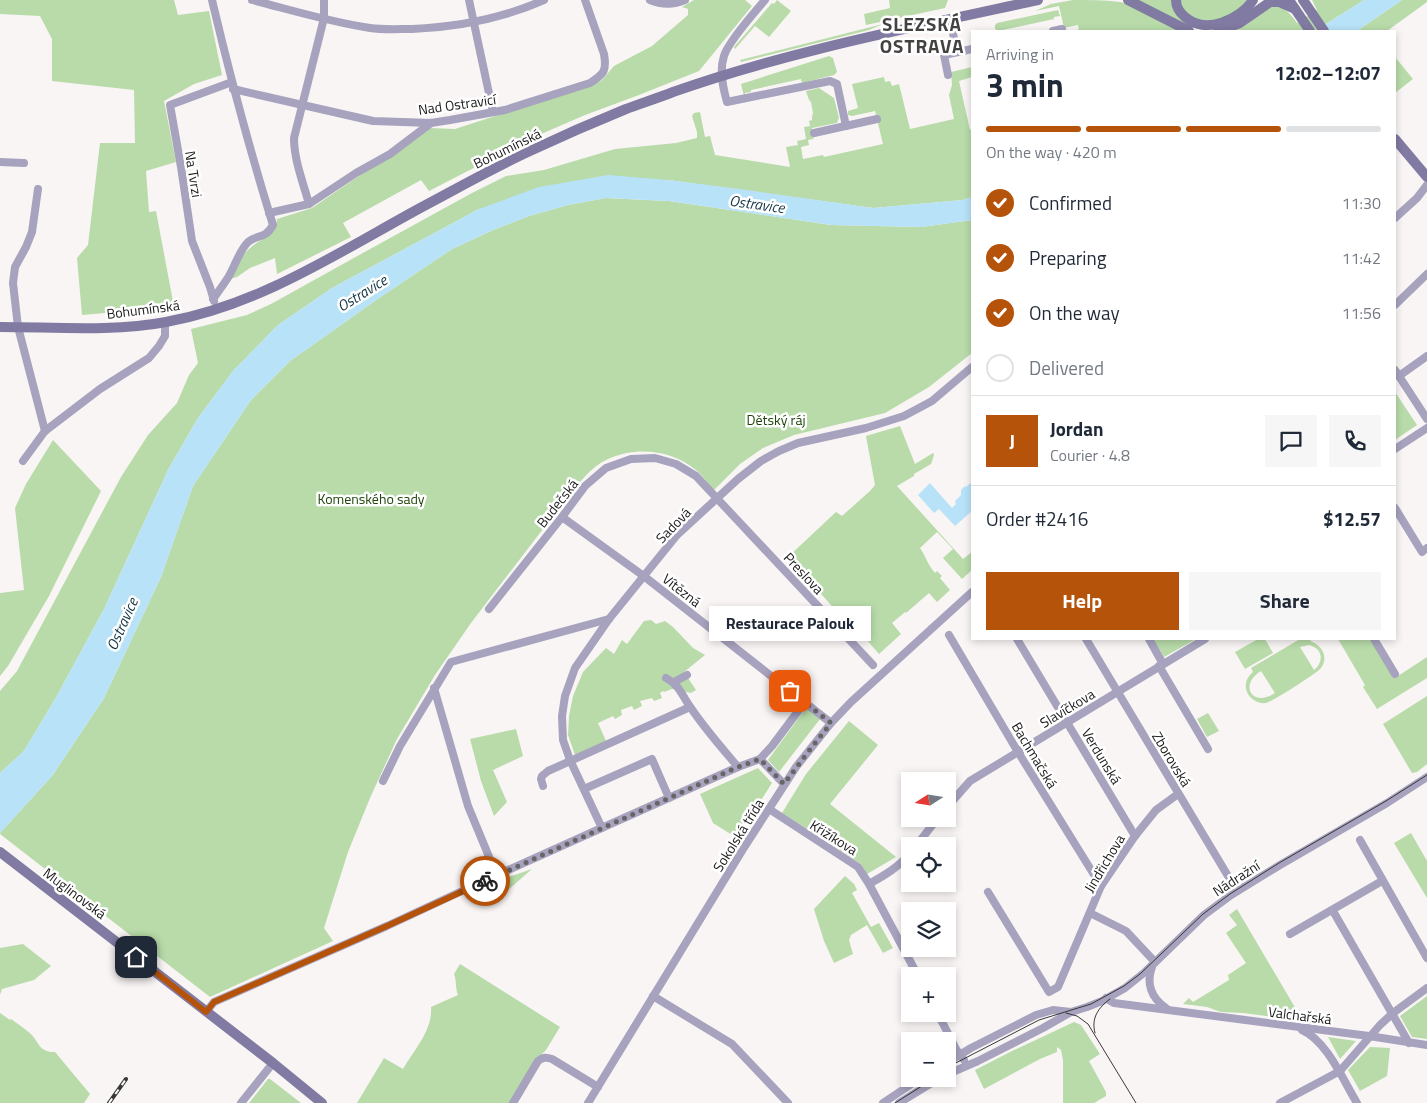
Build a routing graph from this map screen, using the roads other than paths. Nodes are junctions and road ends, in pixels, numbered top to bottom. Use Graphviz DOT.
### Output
graph roads {
  1 [pos="212,0"];
  2 [pos="252,0"];
  3 [pos="324,0"];
  4 [pos="469,0"];
  5 [pos="544,0"];
  6 [pos="585,0"];
  7 [pos="650,0"];
  8 [pos="685,0"];
  9 [pos="765,0"];
  10 [pos="1038,0"];
  11 [pos="1128,0"];
  12 [pos="1176,0"];
  13 [pos="1253,0"];
  14 [pos="1306,3"];
  15 [pos="1292,4"];
  16 [pos="324,18"];
  17 [pos="1239,19"];
  18 [pos="950,20"];
  19 [pos="474,23"];
  20 [pos="1062,29"];
  21 [pos="1057,30"];
  22 [pos="1187,30"];
  23 [pos="1220,30"];
  24 [pos="1309,30"];
  25 [pos="1323,30"];
  26 [pos="971,49"];
  27 [pos="957,52"];
  28 [pos="948,74"];
  29 [pos="722,75"];
  30 [pos="233,86"];
  31 [pos="302,105"];
  32 [pos="493,112"];
  33 [pos="877,119"];
  34 [pos="431,123"];
  35 [pos="846,126"];
  36 [pos="814,132"];
  37 [pos="1396,139"];
  38 [pos="0,162"];
  39 [pos="24,163"];
  40 [pos="1427,177"];
  41 [pos="1427,185"];
  42 [pos="38,189"];
  43 [pos="309,204"];
  44 [pos="269,213"];
  45 [pos="1396,217"];
  46 [pos="1427,274"];
  47 [pos="213,299"];
  48 [pos="1396,304"];
  49 [pos="216,310"];
  50 [pos="165,323"];
  51 [pos="0,327"];
  52 [pos="18,327"];
  53 [pos="1427,356"];
  54 [pos="971,368"];
  55 [pos="1397,373"];
  56 [pos="971,375"];
  57 [pos="961,378"];
  58 [pos="1427,420"];
  59 [pos="1427,428"];
  60 [pos="45,431"];
  61 [pos="1396,448"];
  62 [pos="23,461"];
  63 [pos="717,499"];
  64 [pos="1396,509"];
  65 [pos="562,517"];
  66 [pos="1424,550"];
  67 [pos="645,577"];
  68 [pos="971,593"];
  69 [pos="489,610"];
  70 [pos="609,619"];
  71 [pos="949,635"];
  72 [pos="1018,640"];
  73 [pos="1087,640"];
  74 [pos="1149,640"];
  75 [pos="1203,640"];
  76 [pos="1375,640"];
  77 [pos="873,665"];
  78 [pos="1161,665"];
  79 [pos="1395,674"];
  80 [pos="687,675"];
  81 [pos="434,688"];
  82 [pos="1118,691"];
  83 [pos="805,702"];
  84 [pos="690,707"];
  85 [pos="1067,722"];
  86 [pos="831,723"];
  87 [pos="1208,749"];
  88 [pos="1018,752"];
  89 [pos="760,759"];
  90 [pos="570,760"];
  91 [pos="738,767"];
  92 [pos="1427,777"];
  93 [pos="383,781"];
  94 [pos="784,784"];
  95 [pos="543,786"];
  96 [pos="584,789"];
  97 [pos="1178,794"];
  98 [pos="956,797"];
  99 [pos="669,798"];
  100 [pos="768,809"];
  101 [pos="602,828"];
  102 [pos="1135,836"];
  103 [pos="1360,840"];
  104 [pos="0,852"];
  105 [pos="901,864"];
  106 [pos="497,876"];
  107 [pos="1382,881"];
  108 [pos="869,884"];
  109 [pos="1101,886"];
  110 [pos="1237,891"];
  111 [pos="988,892"];
  112 [pos="1333,910"];
  113 [pos="1090,913"];
  114 [pos="1290,934"];
  115 [pos="1427,958"];
  116 [pos="1155,962"];
  117 [pos="913,967"];
  118 [pos="1427,988"];
  119 [pos="653,996"];
  120 [pos="1106,998"];
  121 [pos="1170,1010"];
  122 [pos="206,1012"];
  123 [pos="1071,1012"];
  124 [pos="1392,1013"];
  125 [pos="942,1022"];
  126 [pos="1293,1027"];
  127 [pos="1369,1036"];
  128 [pos="1410,1043"];
  129 [pos="1427,1046"];
  130 [pos="962,1057"];
  131 [pos="956,1059"];
  132 [pos="273,1063"];
  133 [pos="956,1071"];
  134 [pos="1338,1072"];
  135 [pos="598,1087"];
  136 [pos="907,1087"];
  137 [pos="925,1087"];
  138 [pos="241,1103"];
  139 [pos="322,1103"];
  140 [pos="513,1103"];
  141 [pos="588,1103"];
  142 [pos="788,1103"];
  143 [pos="883,1103"];
  144 [pos="899,1103"];
  145 [pos="1280,1103"];
  146 [pos="1356,1103"];
  1 -- 30 [label="street"];
  2 -- 16 [label="street"];
  3 -- 16 [label="street"];
  4 -- 19 [label="street"];
  5 -- 19 [label="street"];
  6 -- 32 [label="street, Nad Ostravicí"];
  7 -- 8 [label="street"];
  9 -- 29 [label="street"];
  10 -- 18 [label="main road, Bohumínská"];
  11 -- 22 [label="main road"];
  12 -- 17 [label="main road"];
  13 -- 17 [label="main road"];
  14 -- 25 [label="main road"];
  15 -- 17 [label="main road"];
  15 -- 24 [label="main road"];
  16 -- 19 [label="street"];
  16 -- 31 [label="street"];
  17 -- 23 [label="main road"];
  18 -- 27 [label="street"];
  18 -- 29 [label="main road, Bohumínská"];
  19 -- 32 [label="street"];
  20 -- 21 [label="street"];
  26 -- 27 [label="street"];
  27 -- 28 [label="street"];
  29 -- 35 [label="street"];
  29 -- 49 [label="main road, Bohumínská"];
  30 -- 31 [label="street, Nad Ostravicí"];
  30 -- 44 [label="street"];
  30 -- 47 [label="street, Na Tvrzi"];
  31 -- 34 [label="street, Nad Ostravicí"];
  31 -- 43 [label="street"];
  32 -- 34 [label="street, Nad Ostravicí"];
  33 -- 35 [label="street"];
  34 -- 43 [label="street"];
  35 -- 36 [label="street"];
  37 -- 40 [label="main road"];
  38 -- 39 [label="street"];
  41 -- 45 [label="street"];
  42 -- 52 [label="street"];
  43 -- 44 [label="street"];
  44 -- 47 [label="street"];
  46 -- 48 [label="street"];
  47 -- 49 [label="street, Na Tvrzi"];
  49 -- 50 [label="main road, Bohumínská"];
  50 -- 52 [label="main road, Bohumínská"];
  50 -- 60 [label="street"];
  51 -- 52 [label="main road, Bohumínská"];
  52 -- 60 [label="street"];
  53 -- 55 [label="street"];
  54 -- 57 [label="street, Sadová"];
  55 -- 58 [label="street"];
  56 -- 57 [label="street"];
  57 -- 63 [label="street, Sadová"];
  59 -- 61 [label="street"];
  60 -- 62 [label="street"];
  63 -- 65 [label="street, Budečská"];
  63 -- 67 [label="street, Sadová"];
  63 -- 77 [label="street, Preslova"];
  64 -- 66 [label="street"];
  65 -- 67 [label="street, Vítězná"];
  65 -- 69 [label="street, Budečská"];
  67 -- 70 [label="street, Sadová"];
  67 -- 83 [label="street, Vítězná"];
  68 -- 86 [label="street, Sokolská třída"];
  70 -- 81 [label="street"];
  70 -- 90 [label="street, Sadová"];
  71 -- 88 [label="street, Bachmačská"];
  72 -- 85 [label="street, Verdunská"];
  73 -- 82 [label="street, Zborovská"];
  74 -- 78 [label="street"];
  75 -- 78 [label="street, Slavíčkova"];
  76 -- 79 [label="street"];
  78 -- 82 [label="street, Slavíčkova"];
  78 -- 87 [label="street"];
  80 -- 84 [label="street"];
  81 -- 93 [label="street"];
  81 -- 106 [label="street"];
  82 -- 85 [label="street, Slavíčkova"];
  82 -- 97 [label="street, Zborovská"];
  83 -- 86 [label="street, Vítězná"];
  83 -- 89 [label="street"];
  84 -- 90 [label="street"];
  84 -- 91 [label="street"];
  85 -- 88 [label="street, Slavíčkova"];
  85 -- 102 [label="street, Verdunská"];
  86 -- 94 [label="street, Sokolská třída"];
  88 -- 98 [label="street, Slavíčkova"];
  88 -- 109 [label="street, Bachmačská"];
  89 -- 91 [label="street"];
  89 -- 94 [label="street"];
  90 -- 95 [label="street"];
  90 -- 96 [label="street, Sadová"];
  91 -- 99 [label="street"];
  92 -- 110 [label="street, Nádražní"];
  94 -- 100 [label="street, Sokolská třída"];
  96 -- 99 [label="street"];
  96 -- 101 [label="street, Sadová"];
  97 -- 102 [label="street, Jindřichova"];
  97 -- 110 [label="street, Zborovská"];
  99 -- 101 [label="street"];
  100 -- 108 [label="street, Křižíkova"];
  100 -- 119 [label="street, Sokolská třída"];
  101 -- 106 [label="street"];
  102 -- 109 [label="street, Jindřichova"];
  103 -- 107 [label="street"];
  104 -- 122 [label="main road, Muglinovská"];
  105 -- 108 [label="street"];
  106 -- 122 [label="street"];
  107 -- 112 [label="street"];
  107 -- 115 [label="street"];
  108 -- 117 [label="street, Křižíkova"];
  109 -- 113 [label="street, Jindřichova"];
  110 -- 116 [label="street, Nádražní"];
  111 -- 113 [label="street, Jindřichova"];
  112 -- 114 [label="street"];
  112 -- 124 [label="street"];
  113 -- 116 [label="street"];
  116 -- 120 [label="street, Nádražní"];
  116 -- 121 [label="street"];
  118 -- 124 [label="street"];
  119 -- 135 [label="street, Sokolská třída"];
  119 -- 142 [label="street"];
  120 -- 121 [label="street, Valchařská"];
  120 -- 123 [label="street, Nádražní"];
  121 -- 126 [label="street, Valchařská"];
  122 -- 132 [label="main road, Muglinovská"];
  123 -- 130 [label="street, Nádražní"];
  123 -- 133 [label="street, Nádražní"];
  124 -- 127 [label="street"];
  124 -- 128 [label="street"];
  125 -- 130 [label="street"];
  126 -- 127 [label="street, Valchařská"];
  126 -- 134 [label="street"];
  127 -- 128 [label="street, Valchařská"];
  127 -- 134 [label="street"];
  128 -- 129 [label="street, Valchařská"];
  130 -- 131 [label="street, Nádražní"];
  132 -- 138 [label="street"];
  132 -- 139 [label="main road, Muglinovská"];
  134 -- 145 [label="street"];
  134 -- 146 [label="street"];
  135 -- 140 [label="street"];
  135 -- 141 [label="street, Sokolská třída"];
  136 -- 143 [label="street"];
  137 -- 144 [label="street"];
}
